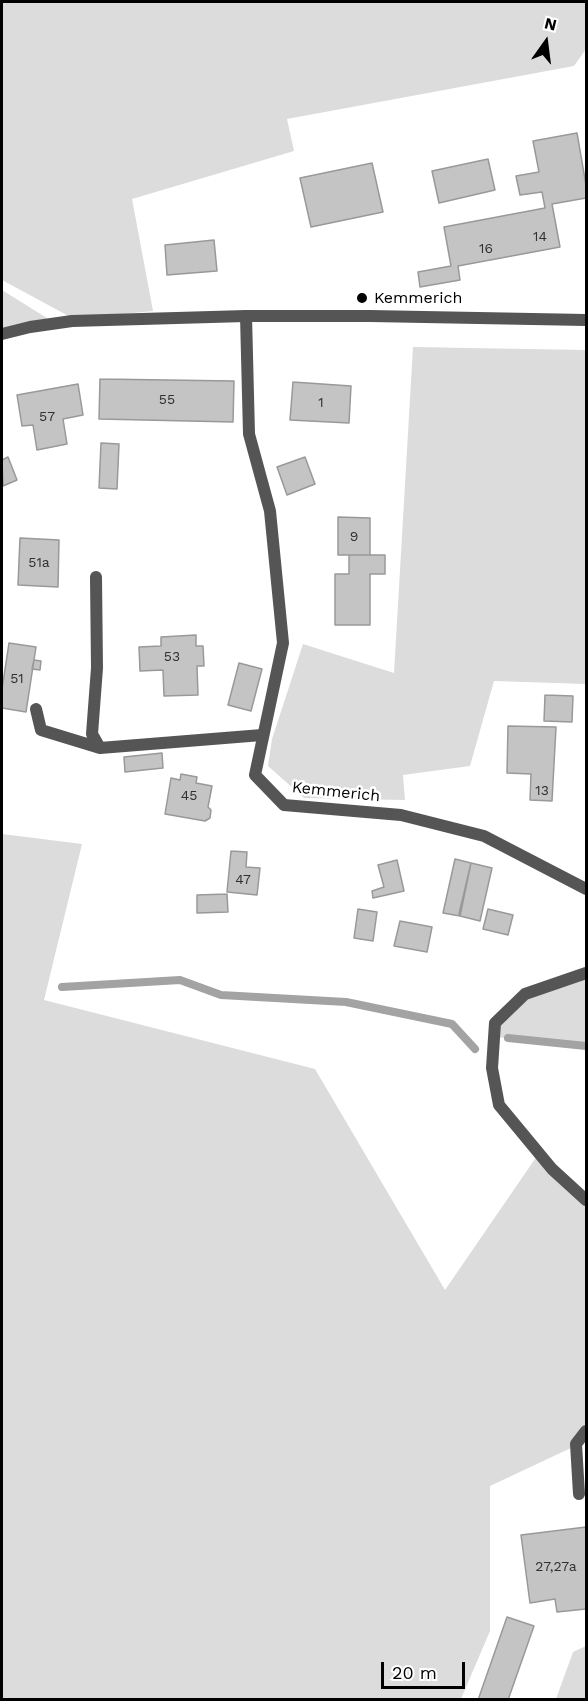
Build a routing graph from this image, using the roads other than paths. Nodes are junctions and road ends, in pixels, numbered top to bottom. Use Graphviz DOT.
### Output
graph roads {
  1 [pos="246,316"];
  2 [pos="586,321"];
  3 [pos="2,334"];
  4 [pos="96,577"];
  5 [pos="36,710"];
  6 [pos="262,735"];
  7 [pos="100,748"];
  8 [pos="586,889"];
  9 [pos="586,973"];
  10 [pos="586,1200"];
  11 [pos="586,1431"];
  12 [pos="579,1494"];
  1 -- 2 [label="street"];
  1 -- 3 [label="street"];
  1 -- 6 [label="street, Kemmerich"];
  4 -- 7 [label="street"];
  5 -- 7 [label="street"];
  6 -- 7 [label="street"];
  6 -- 8 [label="street, Kemmerich"];
  9 -- 10 [label="street"];
  11 -- 12 [label="street"];
}
